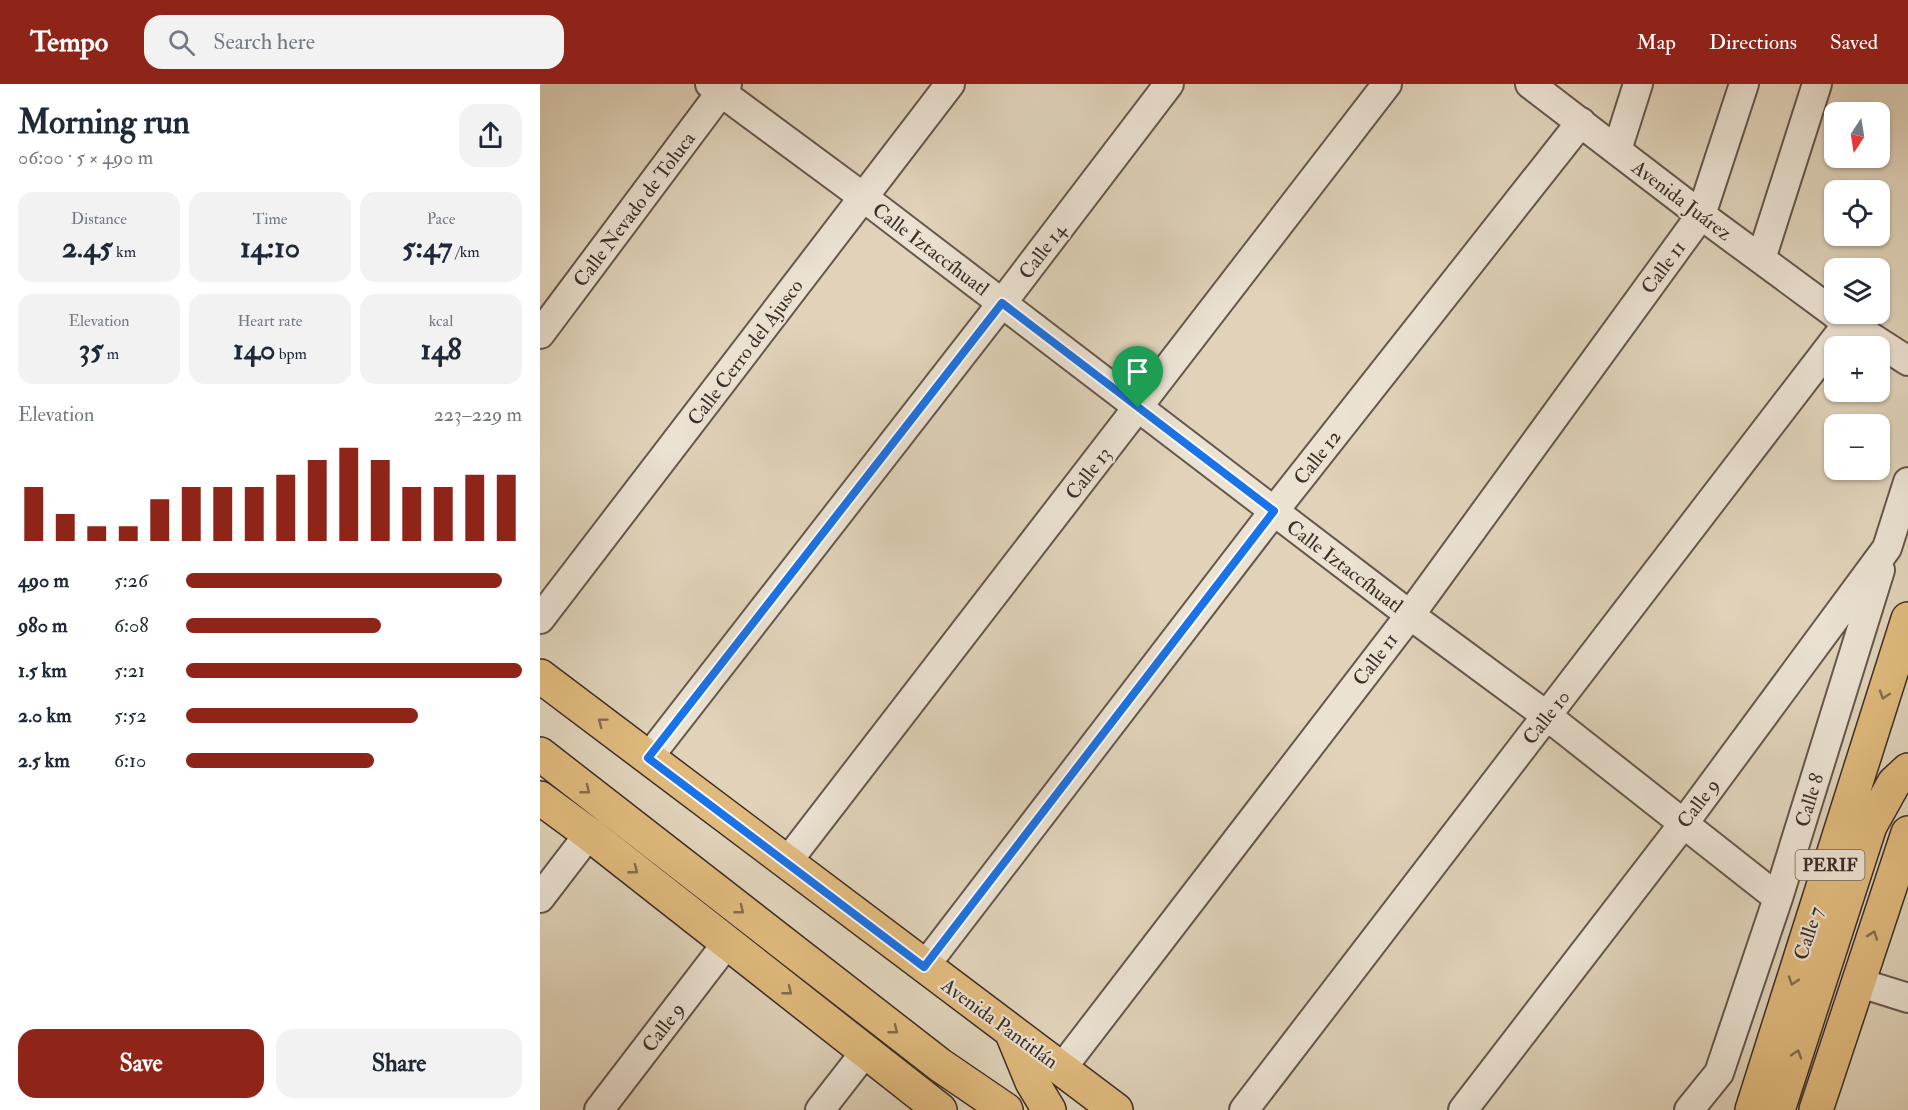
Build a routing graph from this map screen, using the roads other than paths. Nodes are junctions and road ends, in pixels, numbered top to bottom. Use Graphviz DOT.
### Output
graph roads {
  1 [pos="950,84"];
  2 [pos="1169,84"];
  3 [pos="1388,84"];
  4 [pos="1530,84"];
  5 [pos="1638,84"];
  6 [pos="1744,84"];
  7 [pos="1817,84"];
  8 [pos="719,87"];
  9 [pos="1581,122"];
  10 [pos="1617,150"];
  11 [pos="863,197"];
  12 [pos="1701,215"];
  13 [pos="1761,259"];
  14 [pos="1002,303"];
  15 [pos="1824,305"];
  16 [pos="1833,324"];
  17 [pos="1851,324"];
  18 [pos="540,334"];
  19 [pos="1908,361"];
  20 [pos="1138,408"];
  21 [pos="1908,482"];
  22 [pos="1274,511"];
  23 [pos="1887,548"];
  24 [pos="1410,615"];
  25 [pos="540,619"];
  26 [pos="1908,619"];
  27 [pos="540,676"];
  28 [pos="1547,716"];
  29 [pos="540,754"];
  30 [pos="648,758"];
  31 [pos="1908,770"];
  32 [pos="540,798"];
  33 [pos="1684,823"];
  34 [pos="1908,833"];
  35 [pos="589,834"];
  36 [pos="788,862"];
  37 [pos="540,898"];
  38 [pos="1778,898"];
  39 [pos="727,943"];
  40 [pos="924,967"];
  41 [pos="1857,982"];
  42 [pos="1908,998"];
  43 [pos="1010,1030"];
  44 [pos="866,1051"];
  45 [pos="1062,1068"];
  46 [pos="1719,1073"];
  47 [pos="599,1110"];
  48 [pos="820,1110"];
  49 [pos="940,1110"];
  50 [pos="1006,1110"];
  51 [pos="1049,1110"];
  52 [pos="1116,1110"];
  53 [pos="1244,1110"];
  54 [pos="1464,1110"];
  55 [pos="1689,1110"];
  56 [pos="1707,1110"];
  57 [pos="1752,1110"];
  58 [pos="1778,1110"];
  59 [pos="1816,1110"];
  1 -- 11 [label="street, Calle Cerro del Ajusco"];
  2 -- 14 [label="street, Calle 14"];
  3 -- 20 [label="street, Calle 13"];
  4 -- 9 [label="street, Avenida Juárez"];
  5 -- 10 [label="street"];
  6 -- 12 [label="street, Calle 11"];
  7 -- 13 [label="street"];
  8 -- 11 [label="street, Calle Iztaccíhuatl"];
  8 -- 18 [label="street, Calle Nevado de Toluca"];
  9 -- 10 [label="street, Avenida Juárez"];
  9 -- 22 [label="street, Calle 12"];
  10 -- 12 [label="street, Avenida Juárez"];
  11 -- 14 [label="street, Calle Iztaccíhuatl"];
  11 -- 25 [label="street, Calle Cerro del Ajusco"];
  12 -- 13 [label="street, Avenida Juárez"];
  12 -- 24 [label="street, Calle 11"];
  13 -- 15 [label="street, Avenida Juárez"];
  14 -- 20 [label="street, Calle Iztaccíhuatl"];
  14 -- 30 [label="street, Calle 14"];
  16 -- 28 [label="street, Calle 10"];
  17 -- 19 [label="street, Avenida Juárez"];
  20 -- 22 [label="street, Calle Iztaccíhuatl"];
  20 -- 36 [label="street, Calle 13"];
  21 -- 23 [label="street, Calle 9"];
  22 -- 24 [label="street, Calle Iztaccíhuatl"];
  22 -- 40 [label="street, Calle 12"];
  23 -- 33 [label="street, Calle 9"];
  23 -- 38 [label="street, Calle 8"];
  24 -- 28 [label="street, Calle Iztaccíhuatl"];
  24 -- 45 [label="street, Calle 11"];
  26 -- 57 [label="main road, Calle 7 / PERIF, one-way"];
  30 -- 27 [label="main road, Avenida Pantitlán, one-way"];
  28 -- 33 [label="street, Calle Iztaccíhuatl"];
  28 -- 53 [label="street, Calle 10"];
  29 -- 50 [label="main road, one-way"];
  30 -- 36 [label="main road, Avenida Pantitlán"];
  58 -- 31 [label="main road, one-way"];
  32 -- 35 [label="main road"];
  33 -- 38 [label="street, Calle Iztaccíhuatl"];
  33 -- 54 [label="street, Calle 9"];
  41 -- 34 [label="main road, PERIF, one-way"];
  35 -- 37 [label="street"];
  35 -- 39 [label="main road, one-way"];
  36 -- 40 [label="main road, Avenida Pantitlán"];
  38 -- 46 [label="street, Calle 8"];
  39 -- 44 [label="main road, one-way"];
  39 -- 47 [label="street, Calle 9"];
  40 -- 43 [label="main road, Avenida Pantitlán"];
  41 -- 42 [label="street"];
  41 -- 59 [label="main road, PERIF"];
  43 -- 45 [label="main road, Avenida Pantitlán"];
  43 -- 51 [label="main road"];
  44 -- 48 [label="street"];
  44 -- 49 [label="main road"];
  45 -- 52 [label="main road, Avenida Pantitlán"];
  46 -- 55 [label="street, Calle 8"];
  46 -- 56 [label="street"];
}
